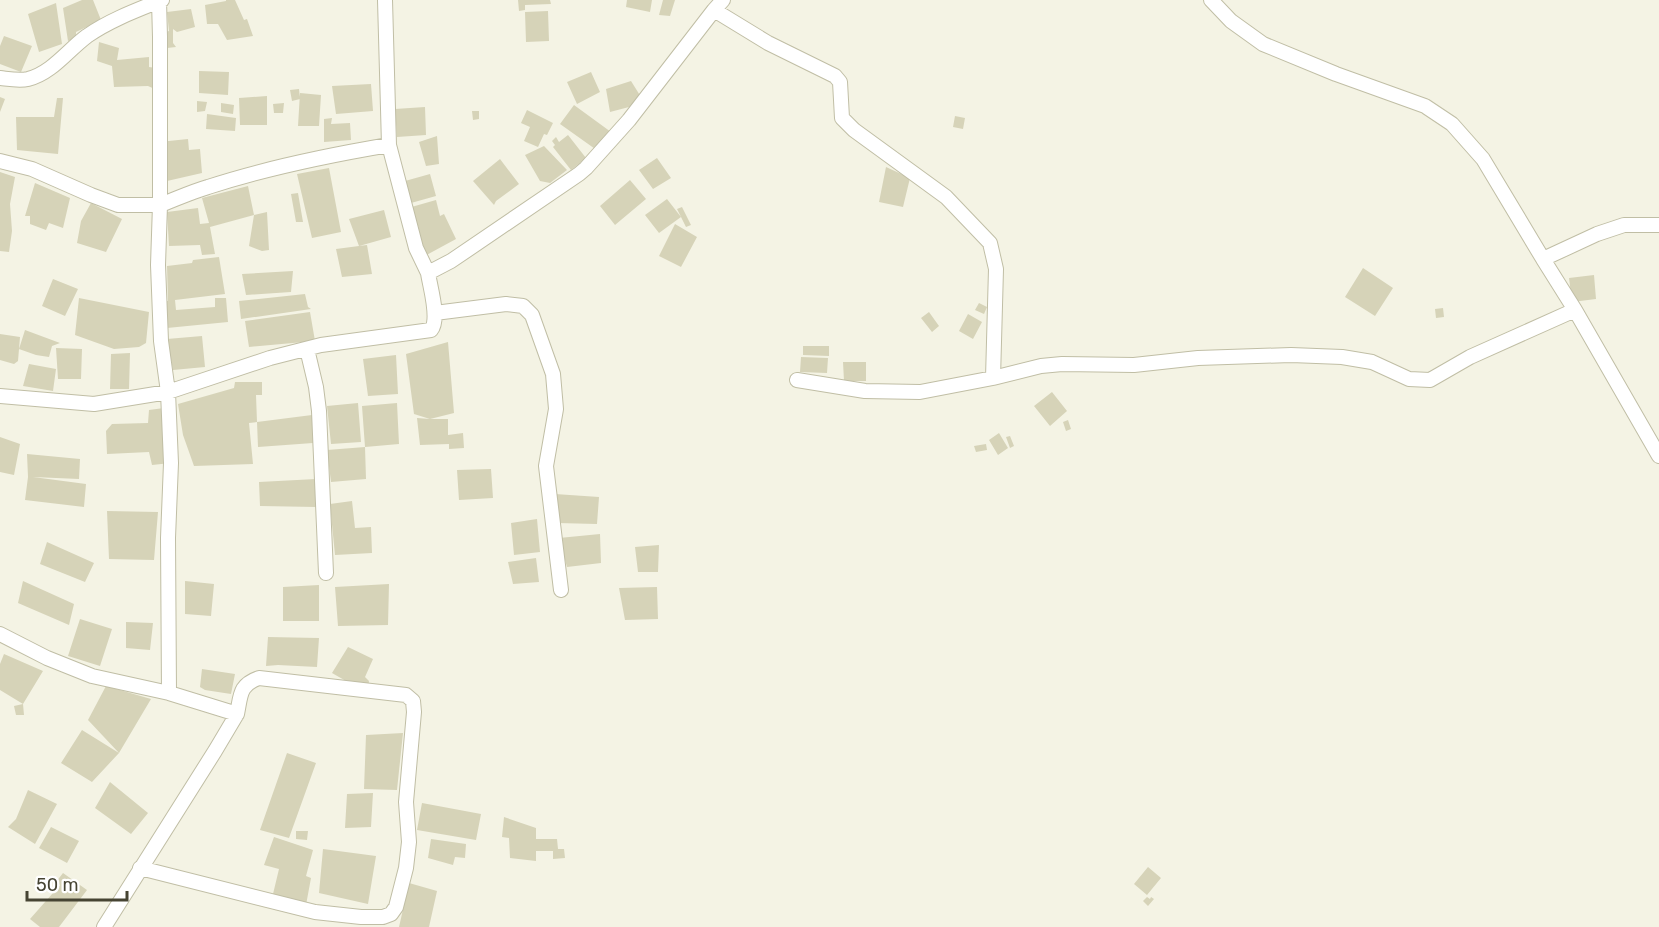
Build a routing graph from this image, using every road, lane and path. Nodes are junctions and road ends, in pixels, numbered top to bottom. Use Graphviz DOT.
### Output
graph roads {
  1 [pos="385,0"];
  2 [pos="1211,0"];
  3 [pos="161,1"];
  4 [pos="718,5"];
  5 [pos="0,78"];
  6 [pos="389,145"];
  7 [pos="0,162"];
  8 [pos="160,205"];
  9 [pos="1659,225"];
  10 [pos="1543,259"];
  11 [pos="428,273"];
  12 [pos="1575,310"];
  13 [pos="435,313"];
  14 [pos="307,349"];
  15 [pos="993,378"];
  16 [pos="797,380"];
  17 [pos="168,392"];
  18 [pos="0,396"];
  19 [pos="1659,456"];
  20 [pos="326,573"];
  21 [pos="561,590"];
  22 [pos="0,634"];
  23 [pos="169,693"];
  24 [pos="237,714"];
  25 [pos="140,868"];
  26 [pos="104,927"];
  1 -- 6 [label="street"];
  2 -- 10 [label="street"];
  3 -- 5 [label="street"];
  3 -- 8 [label="street"];
  4 -- 11 [label="street"];
  4 -- 15 [label="street"];
  6 -- 8 [label="street"];
  6 -- 11 [label="street"];
  7 -- 8 [label="street"];
  8 -- 17 [label="street"];
  9 -- 10 [label="street"];
  10 -- 12 [label="street"];
  11 -- 13 [label="street"];
  12 -- 15 [label="street"];
  12 -- 19 [label="street"];
  13 -- 14 [label="street"];
  13 -- 21 [label="street"];
  14 -- 17 [label="street"];
  14 -- 20 [label="street"];
  15 -- 16 [label="street"];
  17 -- 18 [label="street"];
  17 -- 23 [label="street"];
  22 -- 23 [label="street"];
  23 -- 24 [label="street"];
  24 -- 25 [label="street"];
  24 -- 25 [label="street"];
  25 -- 26 [label="street"];
}
